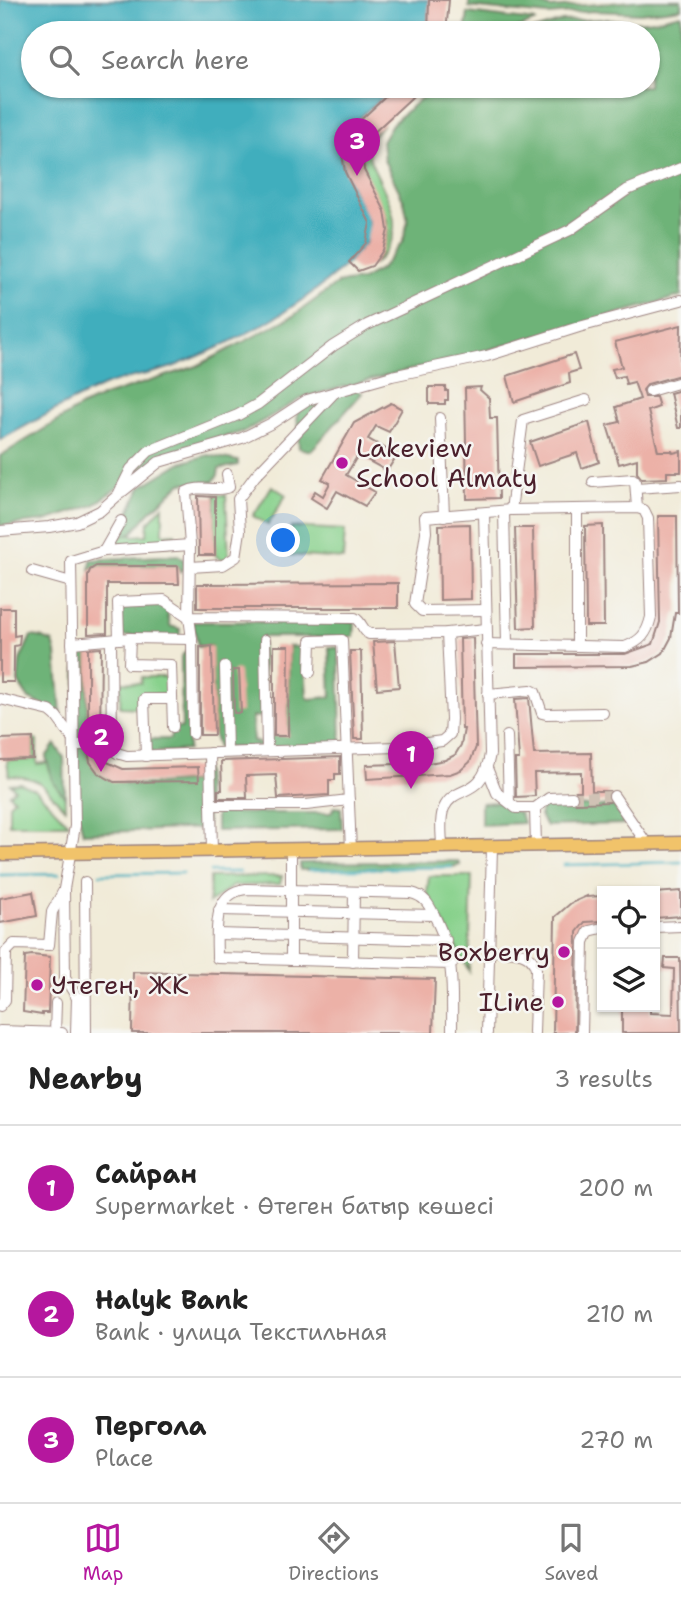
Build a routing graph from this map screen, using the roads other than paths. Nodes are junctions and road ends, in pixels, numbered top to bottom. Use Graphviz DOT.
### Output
graph roads {
  1 [pos="681,168"];
  2 [pos="681,300"];
  3 [pos="681,382"];
  4 [pos="337,390"];
  5 [pos="650,391"];
  6 [pos="586,400"];
  7 [pos="440,418"];
  8 [pos="227,474"];
  9 [pos="593,482"];
  10 [pos="681,485"];
  11 [pos="636,488"];
  12 [pos="118,495"];
  13 [pos="637,508"];
  14 [pos="577,510"];
  15 [pos="508,511"];
  16 [pos="484,513"];
  17 [pos="444,516"];
  18 [pos="121,521"];
  19 [pos="0,531"];
  20 [pos="190,545"];
  21 [pos="104,551"];
  22 [pos="190,567"];
  23 [pos="32,571"];
  24 [pos="71,582"];
  25 [pos="486,610"];
  26 [pos="189,617"];
  27 [pos="486,629"];
  28 [pos="447,633"];
  29 [pos="130,638"];
  30 [pos="192,639"];
  31 [pos="115,640"];
  32 [pos="265,640"];
  33 [pos="72,643"];
  34 [pos="486,644"];
  35 [pos="507,644"];
  36 [pos="577,646"];
  37 [pos="225,667"];
  38 [pos="310,672"];
  39 [pos="488,694"];
  40 [pos="0,699"];
  41 [pos="172,699"];
  42 [pos="604,713"];
  43 [pos="173,727"];
  44 [pos="193,734"];
  45 [pos="507,736"];
  46 [pos="73,743"];
  47 [pos="112,745"];
  48 [pos="345,748"];
  49 [pos="267,751"];
  50 [pos="226,752"];
  51 [pos="210,753"];
  52 [pos="146,755"];
  53 [pos="487,768"];
  54 [pos="614,796"];
  55 [pos="572,797"];
  56 [pos="349,800"];
  57 [pos="509,802"];
  58 [pos="211,805"];
  59 [pos="536,808"];
  60 [pos="681,843"];
  61 [pos="647,844"];
  62 [pos="536,846"];
  63 [pos="492,847"];
  64 [pos="442,848"];
  65 [pos="351,850"];
  66 [pos="291,851"];
  67 [pos="212,852"];
  68 [pos="70,854"];
  69 [pos="0,855"];
  70 [pos="85,882"];
  71 [pos="64,889"];
  72 [pos="293,890"];
  73 [pos="354,892"];
  74 [pos="219,910"];
  75 [pos="292,912"];
  76 [pos="354,913"];
  77 [pos="434,915"];
  78 [pos="660,926"];
  79 [pos="681,926"];
  80 [pos="597,929"];
  81 [pos="217,934"];
  82 [pos="291,936"];
  83 [pos="354,937"];
  84 [pos="446,940"];
  85 [pos="489,951"];
  86 [pos="291,960"];
  87 [pos="353,962"];
  88 [pos="452,964"];
  89 [pos="56,1003"];
  90 [pos="0,1006"];
  91 [pos="0,1031"];
  92 [pos="55,1033"];
  93 [pos="62,1033"];
  94 [pos="76,1033"];
  95 [pos="86,1033"];
  96 [pos="452,1033"];
  97 [pos="487,1033"];
  98 [pos="534,1033"];
  99 [pos="582,1033"];
  1 -- 12 [label="street"];
  2 -- 4 [label="street"];
  3 -- 5 [label="street"];
  4 -- 12 [label="street"];
  4 -- 22 [label="street"];
  6 -- 15 [label="street"];
  7 -- 17 [label="street"];
  8 -- 20 [label="street"];
  9 -- 11 [label="street"];
  10 -- 11 [label="street"];
  11 -- 13 [label="street"];
  12 -- 19 [label="street"];
  13 -- 14 [label="street"];
  13 -- 36 [label="street"];
  14 -- 15 [label="street"];
  14 -- 36 [label="street"];
  15 -- 16 [label="street"];
  15 -- 35 [label="street"];
  16 -- 17 [label="street"];
  16 -- 25 [label="street"];
  17 -- 25 [label="street"];
  18 -- 21 [label="street"];
  20 -- 21 [label="street"];
  20 -- 22 [label="street"];
  21 -- 24 [label="street"];
  22 -- 26 [label="street"];
  23 -- 24 [label="street"];
  24 -- 33 [label="street"];
  25 -- 27 [label="street"];
  26 -- 28 [label="street"];
  26 -- 30 [label="street"];
  26 -- 31 [label="street"];
  27 -- 28 [label="street"];
  27 -- 34 [label="street"];
  28 -- 48 [label="street"];
  29 -- 30 [label="street"];
  29 -- 31 [label="street"];
  29 -- 41 [label="street"];
  30 -- 44 [label="street"];
  31 -- 33 [label="street"];
  31 -- 47 [label="street"];
  32 -- 49 [label="street"];
  33 -- 46 [label="street"];
  34 -- 35 [label="street"];
  34 -- 39 [label="street"];
  35 -- 36 [label="street"];
  37 -- 50 [label="street"];
  38 -- 48 [label="street"];
  39 -- 42 [label="street"];
  39 -- 53 [label="street"];
  40 -- 46 [label="street"];
  41 -- 43 [label="street"];
  41 -- 52 [label="street"];
  45 -- 57 [label="street"];
  46 -- 47 [label="street"];
  46 -- 68 [label="street"];
  47 -- 52 [label="street"];
  48 -- 49 [label="street"];
  48 -- 56 [label="street"];
  49 -- 50 [label="street"];
  50 -- 51 [label="street"];
  51 -- 52 [label="street"];
  51 -- 58 [label="street"];
  53 -- 57 [label="street"];
  53 -- 64 [label="street"];
  54 -- 61 [label="street"];
  55 -- 59 [label="street"];
  56 -- 58 [label="street"];
  56 -- 65 [label="street"];
  57 -- 59 [label="street"];
  58 -- 67 [label="street"];
  59 -- 62 [label="street"];
  60 -- 61 [label="main road"];
  61 -- 62 [label="main road"];
  62 -- 63 [label="main road"];
  63 -- 64 [label="main road"];
  63 -- 85 [label="street"];
  64 -- 65 [label="main road"];
  65 -- 66 [label="main road"];
  66 -- 67 [label="main road"];
  66 -- 72 [label="street"];
  67 -- 68 [label="main road"];
  68 -- 69 [label="main road"];
  68 -- 71 [label="street"];
  70 -- 95 [label="street"];
  71 -- 90 [label="street"];
  71 -- 94 [label="street"];
  72 -- 73 [label="street"];
  72 -- 74 [label="street"];
  72 -- 75 [label="street"];
  73 -- 76 [label="street"];
  73 -- 77 [label="street"];
  74 -- 75 [label="street"];
  74 -- 81 [label="street"];
  75 -- 76 [label="street"];
  75 -- 82 [label="street"];
  76 -- 77 [label="street"];
  76 -- 83 [label="street"];
  77 -- 84 [label="street"];
  78 -- 79 [label="street"];
  80 -- 99 [label="street"];
  81 -- 82 [label="street"];
  81 -- 86 [label="street"];
  82 -- 83 [label="street"];
  82 -- 86 [label="street"];
  83 -- 84 [label="street"];
  83 -- 87 [label="street"];
  84 -- 88 [label="street"];
  85 -- 97 [label="street"];
  85 -- 98 [label="street"];
  86 -- 87 [label="street"];
  87 -- 88 [label="street"];
  88 -- 96 [label="street"];
  89 -- 92 [label="street"];
  91 -- 92 [label="street"];
  92 -- 93 [label="street"];
}
